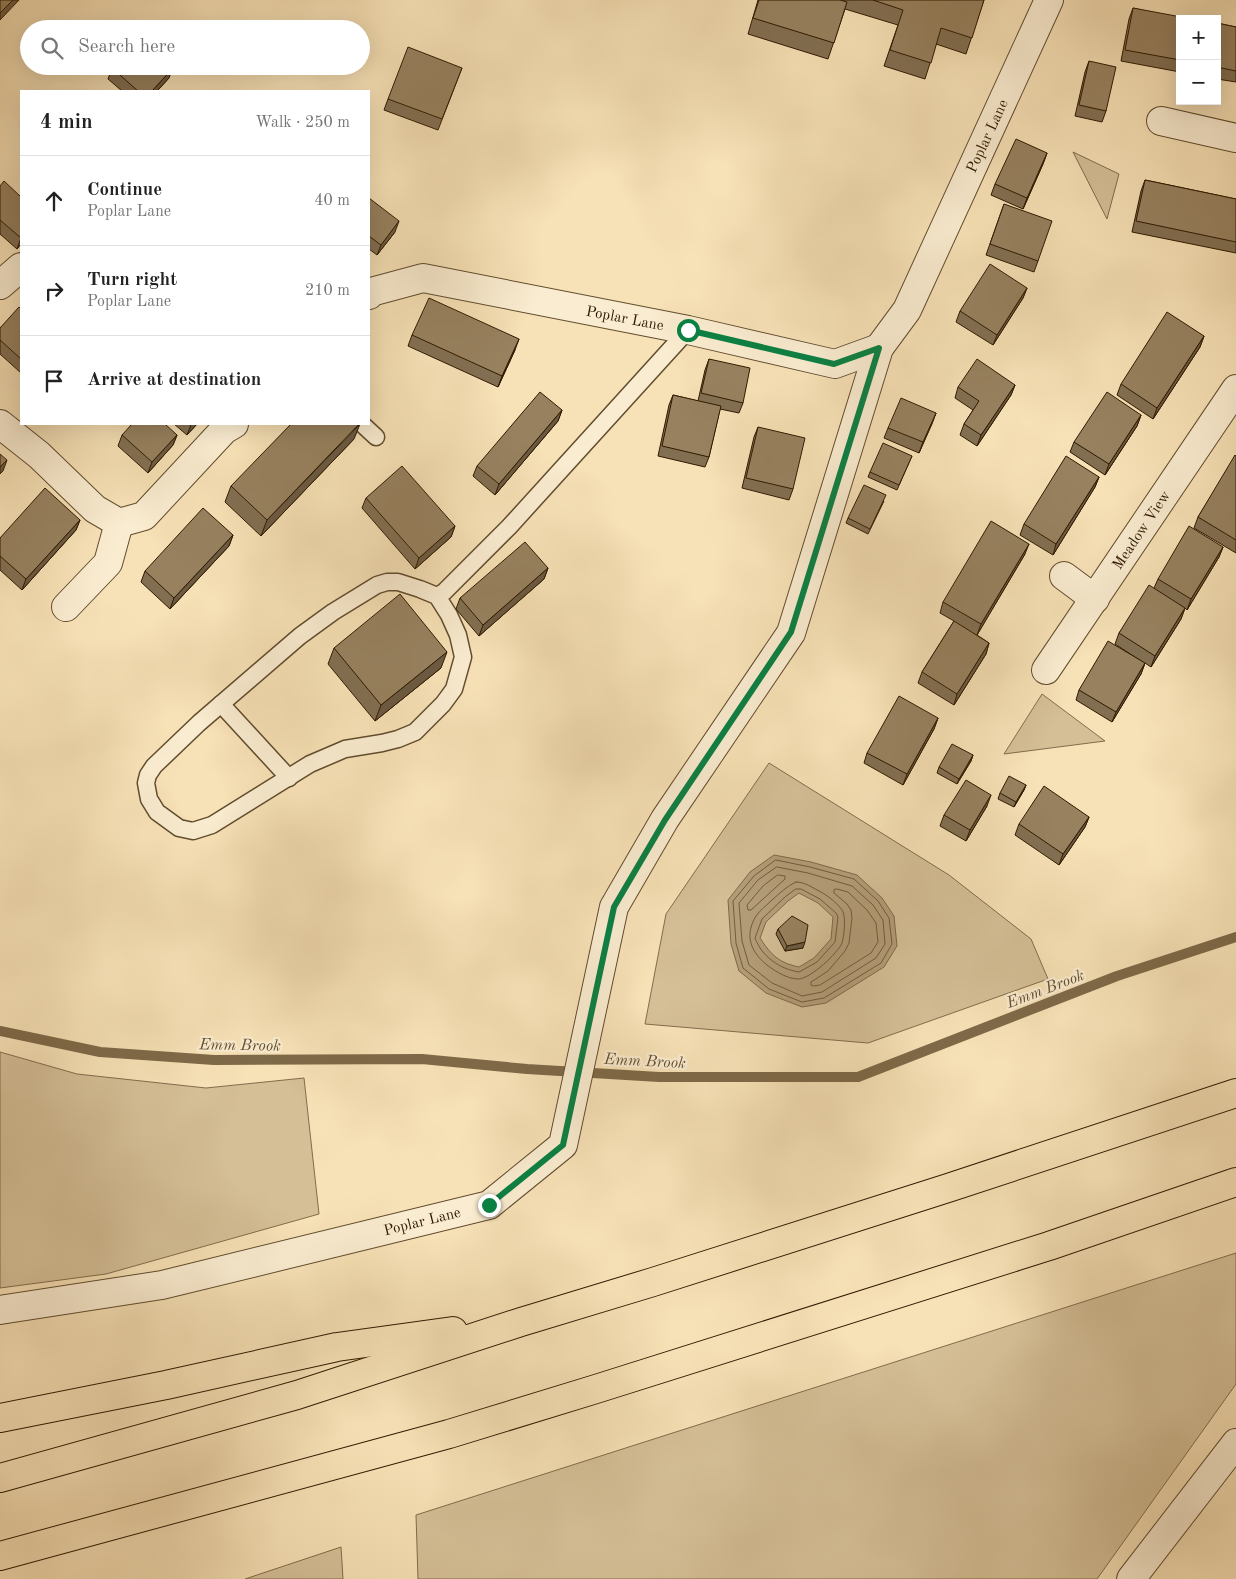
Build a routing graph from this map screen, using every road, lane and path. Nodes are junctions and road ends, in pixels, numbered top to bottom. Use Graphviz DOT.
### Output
graph roads {
  1 [pos="1049,0"];
  2 [pos="1161,121"];
  3 [pos="1236,138"];
  4 [pos="20,269"];
  5 [pos="0,286"];
  6 [pos="370,294"];
  7 [pos="688,330"];
  8 [pos="879,348"];
  9 [pos="1236,389"];
  10 [pos="0,424"];
  11 [pos="232,425"];
  12 [pos="363,425"];
  13 [pos="376,437"];
  14 [pos="119,523"];
  15 [pos="1064,576"];
  16 [pos="437,596"];
  17 [pos="1095,599"];
  18 [pos="66,607"];
  19 [pos="1046,670"];
  20 [pos="221,704"];
  21 [pos="289,778"];
  22 [pos="1236,1093"];
  23 [pos="1236,1182"];
  24 [pos="0,1310"];
  25 [pos="521,1322"];
  26 [pos="0,1418"];
  27 [pos="1236,1443"];
  28 [pos="0,1478"];
  29 [pos="0,1556"];
  30 [pos="1130,1579"];
  1 -- 8 [label="street, Poplar Lane"];
  2 -- 3 [label="street"];
  4 -- 5 [label="street"];
  6 -- 7 [label="street, Poplar Lane"];
  7 -- 8 [label="street, Poplar Lane"];
  7 -- 16 [label="lane"];
  8 -- 24 [label="street, Poplar Lane"];
  9 -- 17 [label="street, Meadow View"];
  10 -- 14 [label="street"];
  11 -- 14 [label="street"];
  12 -- 13 [label="lane"];
  14 -- 18 [label="street"];
  15 -- 17 [label="street"];
  16 -- 20 [label="lane"];
  16 -- 21 [label="lane"];
  17 -- 19 [label="street, Meadow View"];
  20 -- 21 [label="lane"];
  20 -- 21 [label="lane"];
  22 -- 25 [label="highway"];
  23 -- 29 [label="highway"];
  25 -- 26 [label="highway"];
  25 -- 28 [label="highway"];
  27 -- 30 [label="street"];
}
